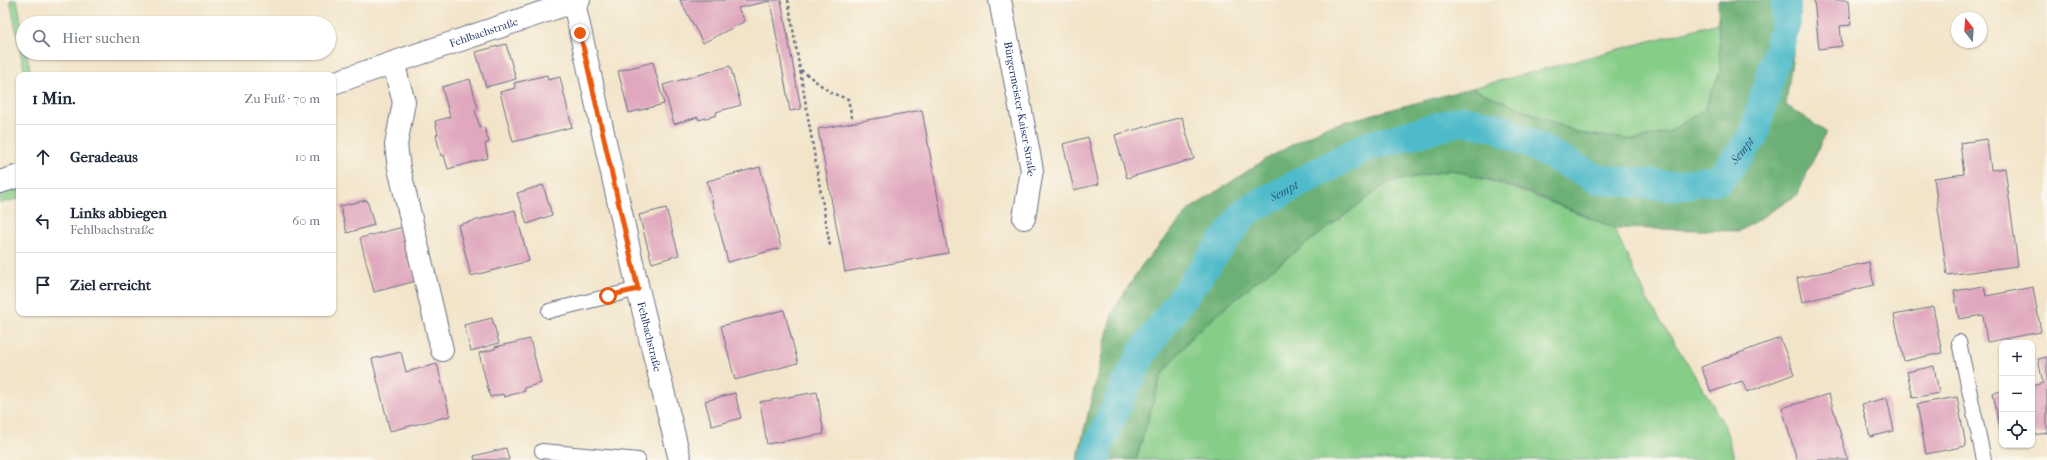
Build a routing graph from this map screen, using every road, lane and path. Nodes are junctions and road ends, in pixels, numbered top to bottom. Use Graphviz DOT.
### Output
graph roads {
  1 [pos="788,0"];
  2 [pos="1000,0"];
  3 [pos="576,1"];
  4 [pos="393,63"];
  5 [pos="801,70"];
  6 [pos="336,82"];
  7 [pos="852,118"];
  8 [pos="16,177"];
  9 [pos="0,182"];
  10 [pos="1024,218"];
  11 [pos="830,246"];
  12 [pos="638,289"];
  13 [pos="549,311"];
  14 [pos="1960,342"];
  15 [pos="442,350"];
  16 [pos="542,450"];
  17 [pos="638,460"];
  18 [pos="680,460"];
  19 [pos="1984,460"];
  1 -- 5 [label="path"];
  2 -- 10 [label="street, Bürgermeister-Kaiser-Straße"];
  3 -- 4 [label="street, Fehlbachstraße"];
  3 -- 12 [label="street, Fehlbachstraße"];
  4 -- 6 [label="street, Fehlbachstraße"];
  4 -- 15 [label="street"];
  5 -- 7 [label="path"];
  5 -- 11 [label="path"];
  8 -- 9 [label="street"];
  12 -- 13 [label="lane"];
  12 -- 18 [label="street, Fehlbachstraße"];
  14 -- 19 [label="lane"];
  16 -- 17 [label="lane"];
}
